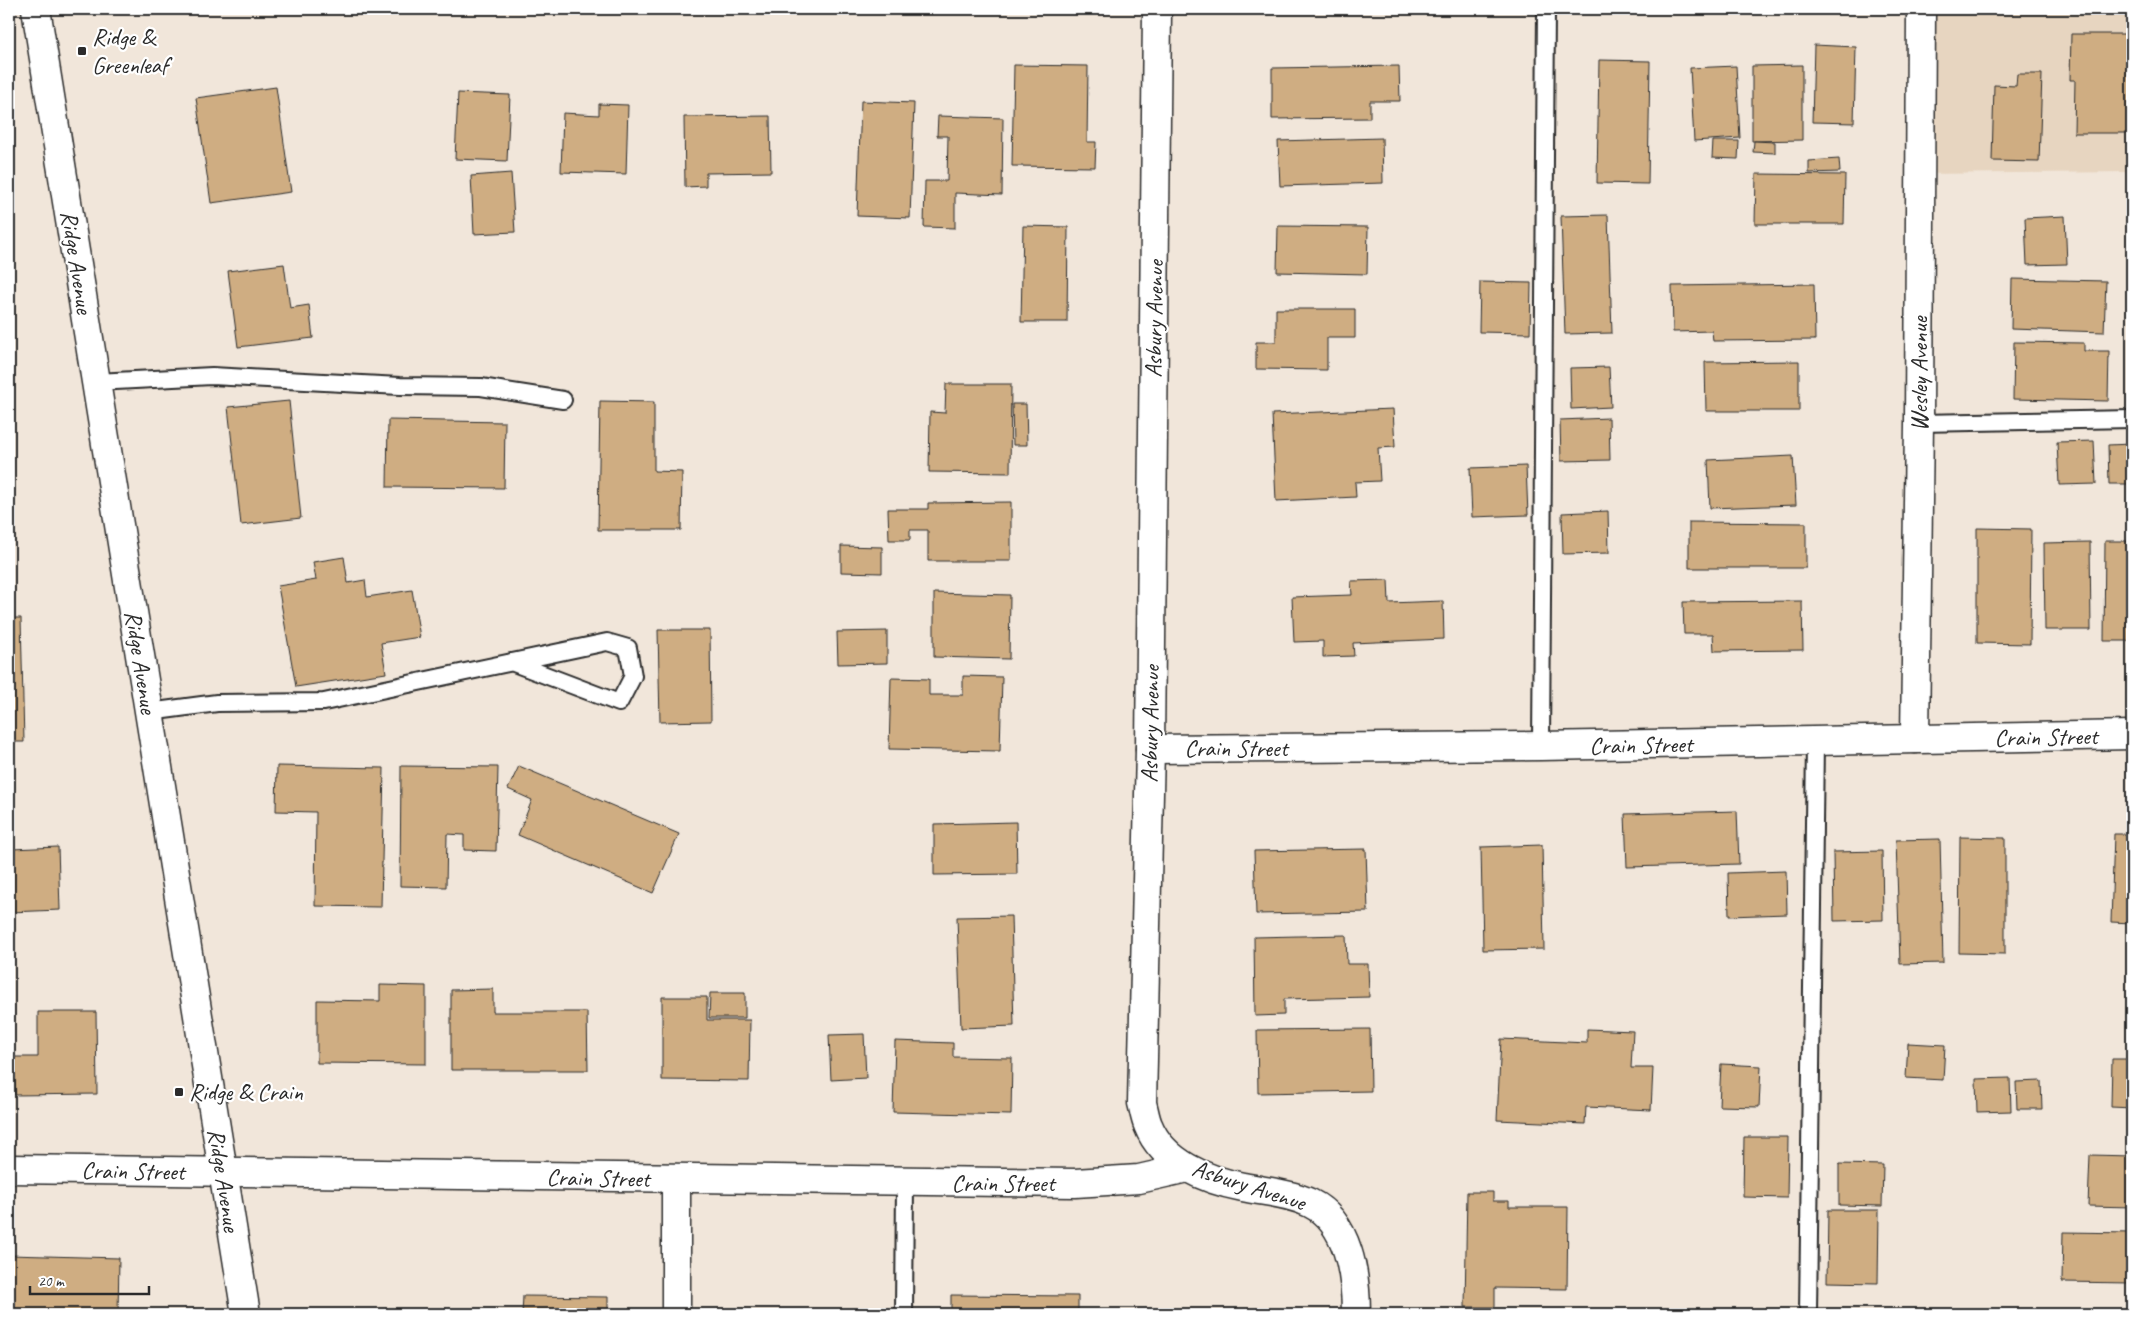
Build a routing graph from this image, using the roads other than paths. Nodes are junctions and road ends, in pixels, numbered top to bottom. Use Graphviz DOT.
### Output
graph roads {
  1 [pos="36,9"];
  2 [pos="1158,9"];
  3 [pos="1546,9"];
  4 [pos="1921,9"];
  5 [pos="96,382"];
  6 [pos="563,400"];
  7 [pos="2132,418"];
  8 [pos="1919,423"];
  9 [pos="511,662"];
  10 [pos="149,712"];
  11 [pos="2132,735"];
  12 [pos="1915,739"];
  13 [pos="1815,742"];
  14 [pos="1541,746"];
  15 [pos="1150,749"];
  16 [pos="1186,1168"];
  17 [pos="9,1169"];
  18 [pos="222,1172"];
  19 [pos="676,1179"];
  20 [pos="905,1182"];
  21 [pos="246,1314"];
  22 [pos="676,1314"];
  23 [pos="904,1314"];
  24 [pos="1356,1314"];
  25 [pos="1808,1314"];
  1 -- 5 [label="street, Ridge Avenue"];
  2 -- 15 [label="street, Asbury Avenue"];
  3 -- 14 [label="lane"];
  4 -- 8 [label="street, Wesley Avenue"];
  5 -- 6 [label="lane"];
  5 -- 10 [label="street, Ridge Avenue"];
  7 -- 8 [label="lane"];
  8 -- 12 [label="street, Wesley Avenue"];
  9 -- 9 [label="lane"];
  9 -- 10 [label="lane"];
  10 -- 18 [label="street, Ridge Avenue"];
  11 -- 12 [label="street, Crain Street"];
  12 -- 13 [label="street, Crain Street"];
  13 -- 14 [label="street, Crain Street"];
  13 -- 25 [label="lane"];
  14 -- 15 [label="street, Crain Street"];
  15 -- 16 [label="street, Asbury Avenue"];
  16 -- 20 [label="street, Crain Street"];
  16 -- 24 [label="street, Asbury Avenue"];
  17 -- 18 [label="street, Crain Street"];
  18 -- 19 [label="street, Crain Street"];
  18 -- 21 [label="street, Ridge Avenue"];
  19 -- 20 [label="street, Crain Street"];
  19 -- 22 [label="street"];
  20 -- 23 [label="lane"];
}
